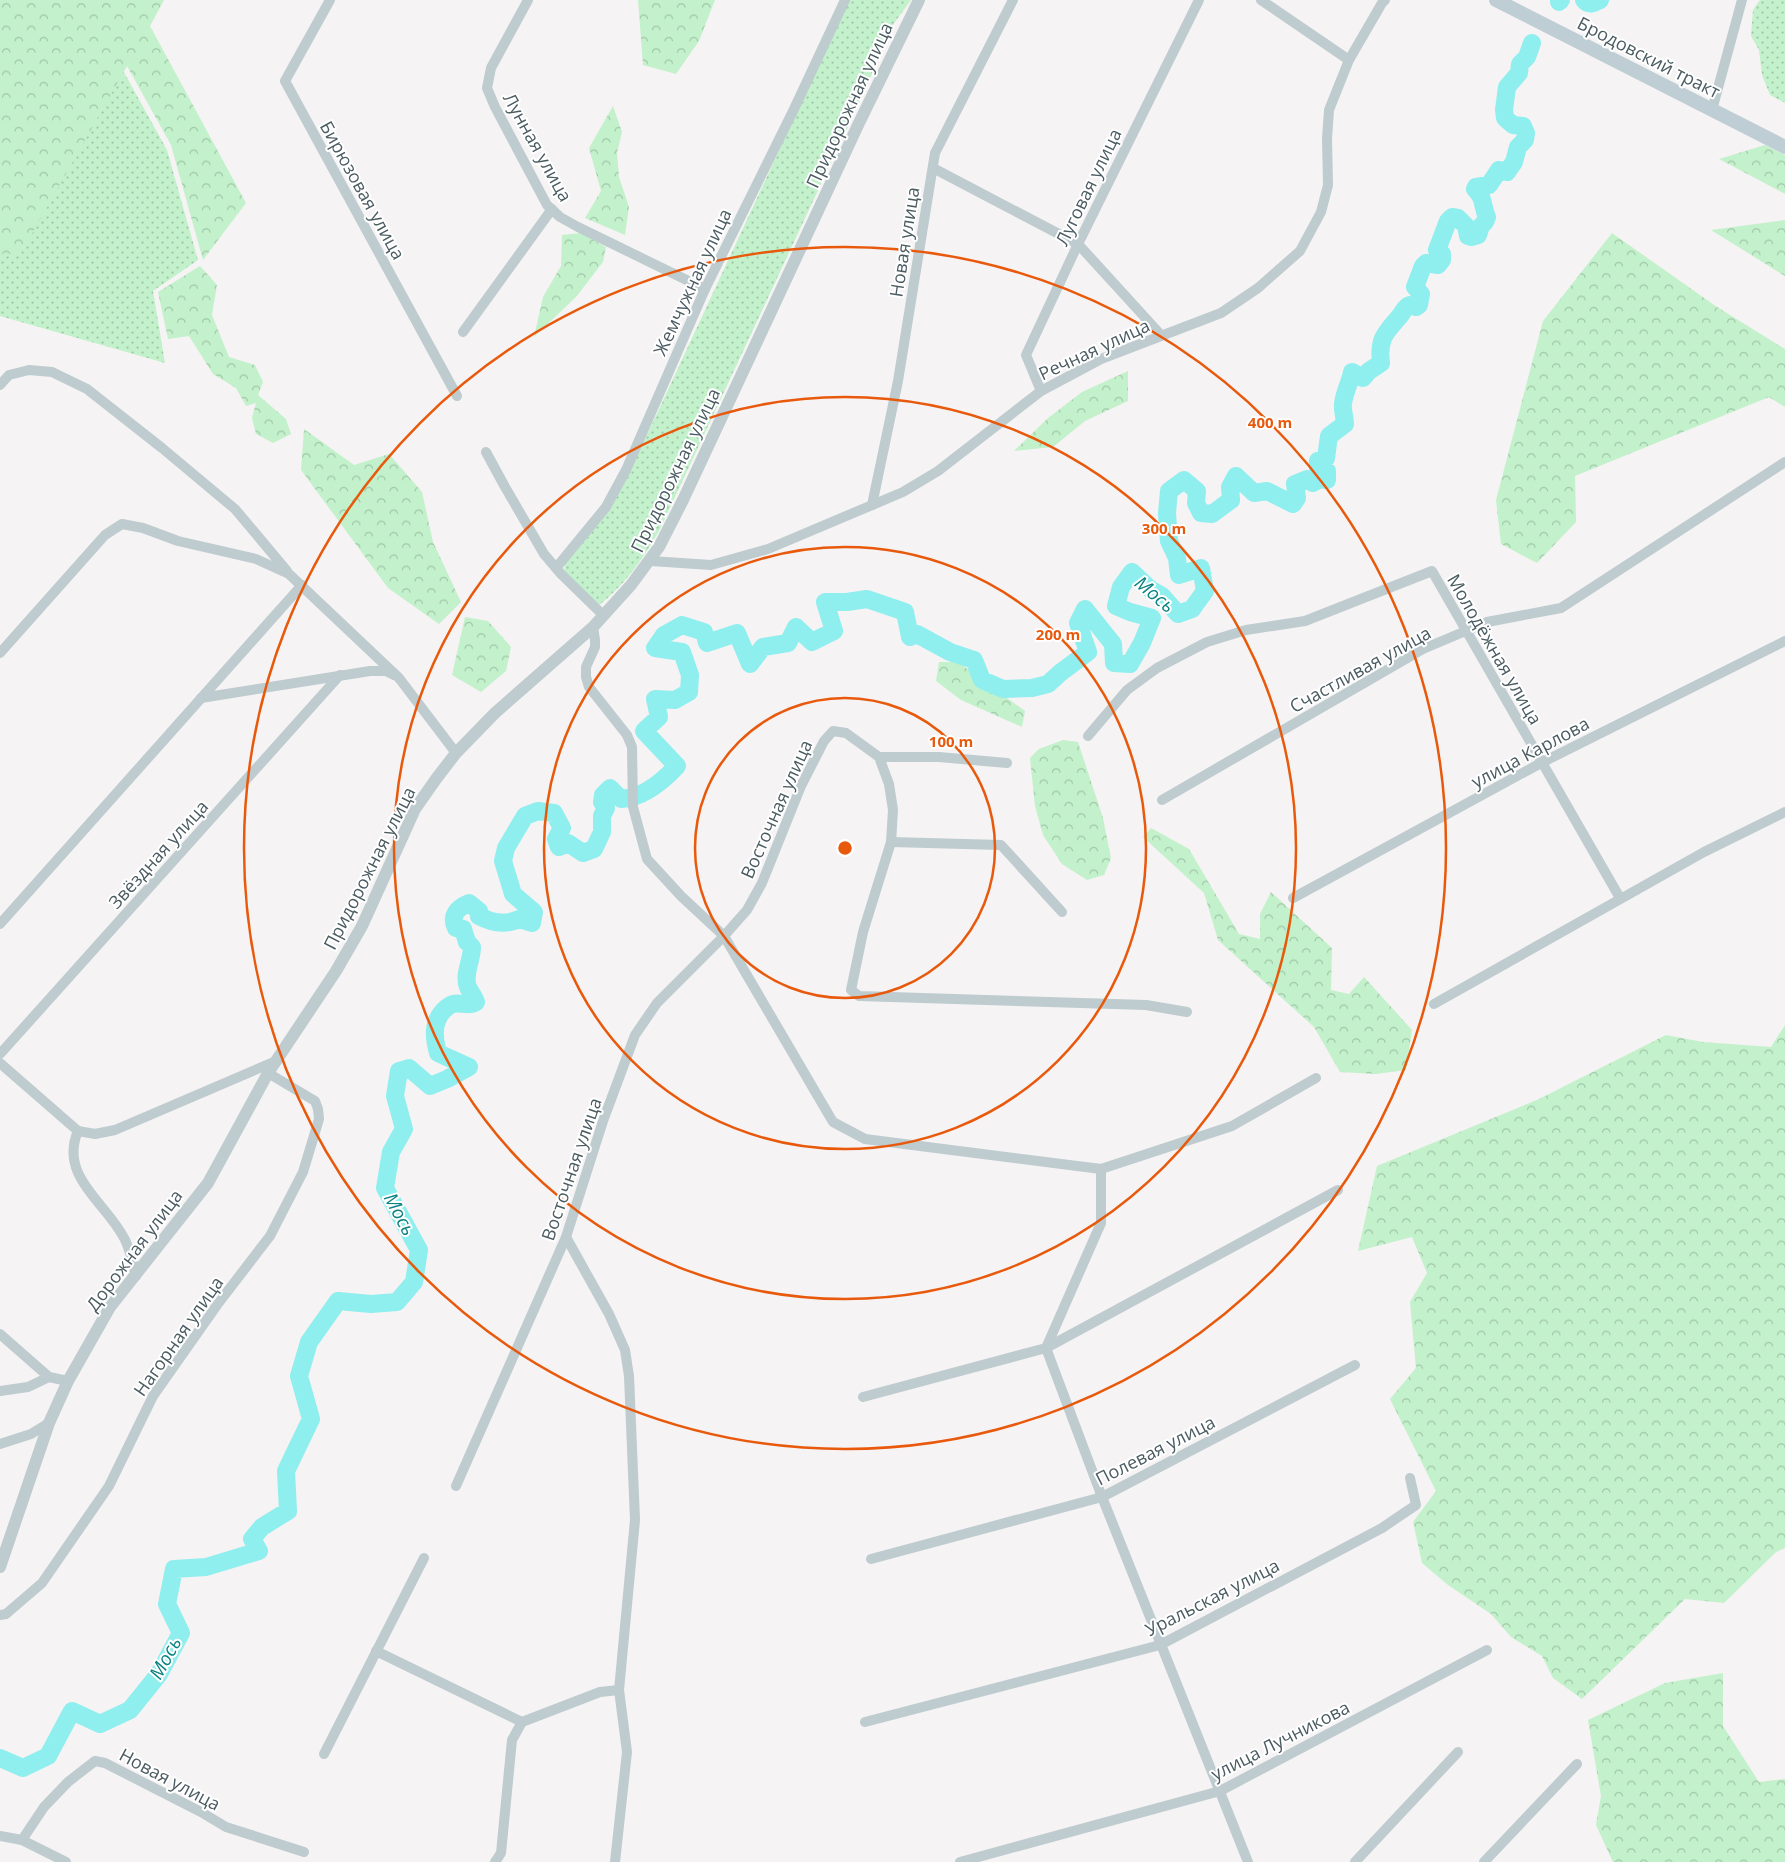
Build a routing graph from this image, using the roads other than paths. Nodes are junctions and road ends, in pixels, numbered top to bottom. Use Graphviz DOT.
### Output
graph roads {
  1 [pos="330,0"];
  2 [pos="528,0"];
  3 [pos="845,0"];
  4 [pos="919,0"];
  5 [pos="1013,0"];
  6 [pos="1198,0"];
  7 [pos="1261,0"];
  8 [pos="1385,0"];
  9 [pos="1496,0"];
  10 [pos="1742,0"];
  11 [pos="1349,60"];
  12 [pos="1712,110"];
  13 [pos="1785,147"];
  14 [pos="933,168"];
  15 [pos="552,209"];
  16 [pos="1078,244"];
  17 [pos="705,289"];
  18 [pos="463,332"];
  19 [pos="1161,335"];
  20 [pos="0,386"];
  21 [pos="1041,391"];
  22 [pos="457,396"];
  23 [pos="486,452"];
  24 [pos="1785,462"];
  25 [pos="872,505"];
  26 [pos="650,561"];
  27 [pos="556,568"];
  28 [pos="289,574"];
  29 [pos="302,585"];
  30 [pos="603,615"];
  31 [pos="592,627"];
  32 [pos="1468,631"];
  33 [pos="1785,641"];
  34 [pos="0,653"];
  35 [pos="340,675"];
  36 [pos="399,678"];
  37 [pos="201,698"];
  38 [pos="1088,736"];
  39 [pos="456,753"];
  40 [pos="878,758"];
  41 [pos="1007,763"];
  42 [pos="1541,763"];
  43 [pos="1162,800"];
  44 [pos="1785,812"];
  45 [pos="891,842"];
  46 [pos="1294,898"];
  47 [pos="1620,898"];
  48 [pos="1062,912"];
  49 [pos="0,924"];
  50 [pos="724,936"];
  51 [pos="1434,1004"];
  52 [pos="1187,1012"];
  53 [pos="0,1054"];
  54 [pos="276,1061"];
  55 [pos="0,1063"];
  56 [pos="268,1074"];
  57 [pos="1316,1078"];
  58 [pos="78,1131"];
  59 [pos="1101,1169"];
  60 [pos="1338,1190"];
  61 [pos="566,1237"];
  62 [pos="136,1276"];
  63 [pos="0,1334"];
  64 [pos="1046,1348"];
  65 [pos="1355,1365"];
  66 [pos="49,1377"];
  67 [pos="68,1381"];
  68 [pos="0,1391"];
  69 [pos="863,1397"];
  70 [pos="48,1423"];
  71 [pos="0,1444"];
  72 [pos="1410,1478"];
  73 [pos="456,1486"];
  74 [pos="1102,1497"];
  75 [pos="424,1558"];
  76 [pos="871,1559"];
  77 [pos="0,1567"];
  78 [pos="0,1615"];
  79 [pos="1160,1645"];
  80 [pos="1487,1650"];
  81 [pos="376,1651"];
  82 [pos="618,1690"];
  83 [pos="522,1722"];
  84 [pos="865,1722"];
  85 [pos="1458,1752"];
  86 [pos="324,1754"];
  87 [pos="1577,1764"];
  88 [pos="1220,1791"];
  89 [pos="0,1836"];
  90 [pos="22,1840"];
  91 [pos="304,1852"];
  92 [pos="51,1858"];
  93 [pos="66,1862"];
  94 [pos="495,1862"];
  95 [pos="615,1862"];
  96 [pos="960,1862"];
  97 [pos="1248,1862"];
  98 [pos="1355,1862"];
  99 [pos="1484,1862"];
  1 -- 22 [label="street, Бирюзовая улица"];
  2 -- 15 [label="street, Лунная улица"];
  3 -- 17 [label="street, Жемчужная улица"];
  4 -- 26 [label="street, Придорожная улица"];
  5 -- 14 [label="street, Новая улица"];
  6 -- 16 [label="street, Луговая улица"];
  7 -- 11 [label="street"];
  8 -- 11 [label="street, Речная улица"];
  9 -- 12 [label="main road, Бродовский тракт"];
  10 -- 12 [label="street"];
  11 -- 19 [label="street, Речная улица"];
  12 -- 13 [label="main road, Бродовский тракт"];
  14 -- 16 [label="street"];
  14 -- 25 [label="street, Новая улица"];
  15 -- 17 [label="street, Лунная улица"];
  15 -- 18 [label="street"];
  16 -- 19 [label="street"];
  16 -- 21 [label="street, Луговая улица"];
  17 -- 27 [label="street, Жемчужная улица"];
  19 -- 21 [label="street, Речная улица"];
  20 -- 28 [label="street"];
  21 -- 25 [label="street, Речная улица"];
  23 -- 27 [label="street"];
  24 -- 32 [label="street, Счастливая улица"];
  25 -- 26 [label="street, Речная улица"];
  26 -- 30 [label="street, Придорожная улица"];
  27 -- 30 [label="street"];
  28 -- 29 [label="street"];
  28 -- 34 [label="street"];
  29 -- 36 [label="street"];
  29 -- 37 [label="street"];
  30 -- 31 [label="street, Придорожная улица"];
  31 -- 39 [label="street, Придорожная улица"];
  31 -- 50 [label="street"];
  32 -- 38 [label="street, Молодёжная улица"];
  32 -- 42 [label="street, Молодёжная улица"];
  32 -- 43 [label="street, Счастливая улица"];
  33 -- 42 [label="street, улица Карлова"];
  35 -- 36 [label="street"];
  35 -- 37 [label="street"];
  35 -- 53 [label="street, Звёздная улица"];
  36 -- 39 [label="street"];
  37 -- 49 [label="street"];
  39 -- 54 [label="street, Придорожная улица"];
  40 -- 41 [label="street"];
  40 -- 45 [label="street, Восточная улица"];
  40 -- 50 [label="street, Восточная улица"];
  42 -- 46 [label="street, улица Карлова"];
  42 -- 47 [label="street, Молодёжная улица"];
  44 -- 47 [label="street"];
  45 -- 48 [label="street"];
  45 -- 52 [label="street, Восточная улица"];
  47 -- 51 [label="street"];
  50 -- 59 [label="street"];
  50 -- 61 [label="street, Восточная улица"];
  54 -- 56 [label="street, Придорожная улица"];
  54 -- 58 [label="street"];
  55 -- 58 [label="street"];
  56 -- 62 [label="street, Дорожная улица"];
  56 -- 78 [label="street, Нагорная улица"];
  57 -- 59 [label="street"];
  58 -- 62 [label="street"];
  59 -- 64 [label="street"];
  60 -- 64 [label="street"];
  61 -- 73 [label="street, Восточная улица"];
  61 -- 82 [label="street"];
  62 -- 67 [label="street, Дорожная улица"];
  63 -- 66 [label="street"];
  64 -- 69 [label="street"];
  64 -- 74 [label="street"];
  65 -- 74 [label="street, Полевая улица"];
  66 -- 67 [label="street"];
  66 -- 68 [label="street"];
  67 -- 70 [label="street, Дорожная улица"];
  70 -- 71 [label="street"];
  70 -- 77 [label="street, Дорожная улица"];
  72 -- 79 [label="street, Уральская улица"];
  74 -- 76 [label="street, Полевая улица"];
  74 -- 79 [label="street"];
  75 -- 81 [label="street"];
  79 -- 84 [label="street, Уральская улица"];
  79 -- 88 [label="street"];
  80 -- 88 [label="street, улица Лучникова"];
  81 -- 83 [label="street"];
  81 -- 86 [label="street"];
  82 -- 83 [label="street"];
  82 -- 95 [label="street"];
  83 -- 94 [label="street"];
  85 -- 98 [label="street"];
  87 -- 99 [label="street"];
  88 -- 96 [label="street, улица Лучникова"];
  88 -- 97 [label="street"];
  89 -- 90 [label="street"];
  90 -- 91 [label="street, Новая улица"];
  90 -- 92 [label="street"];
  92 -- 93 [label="street"];
}
